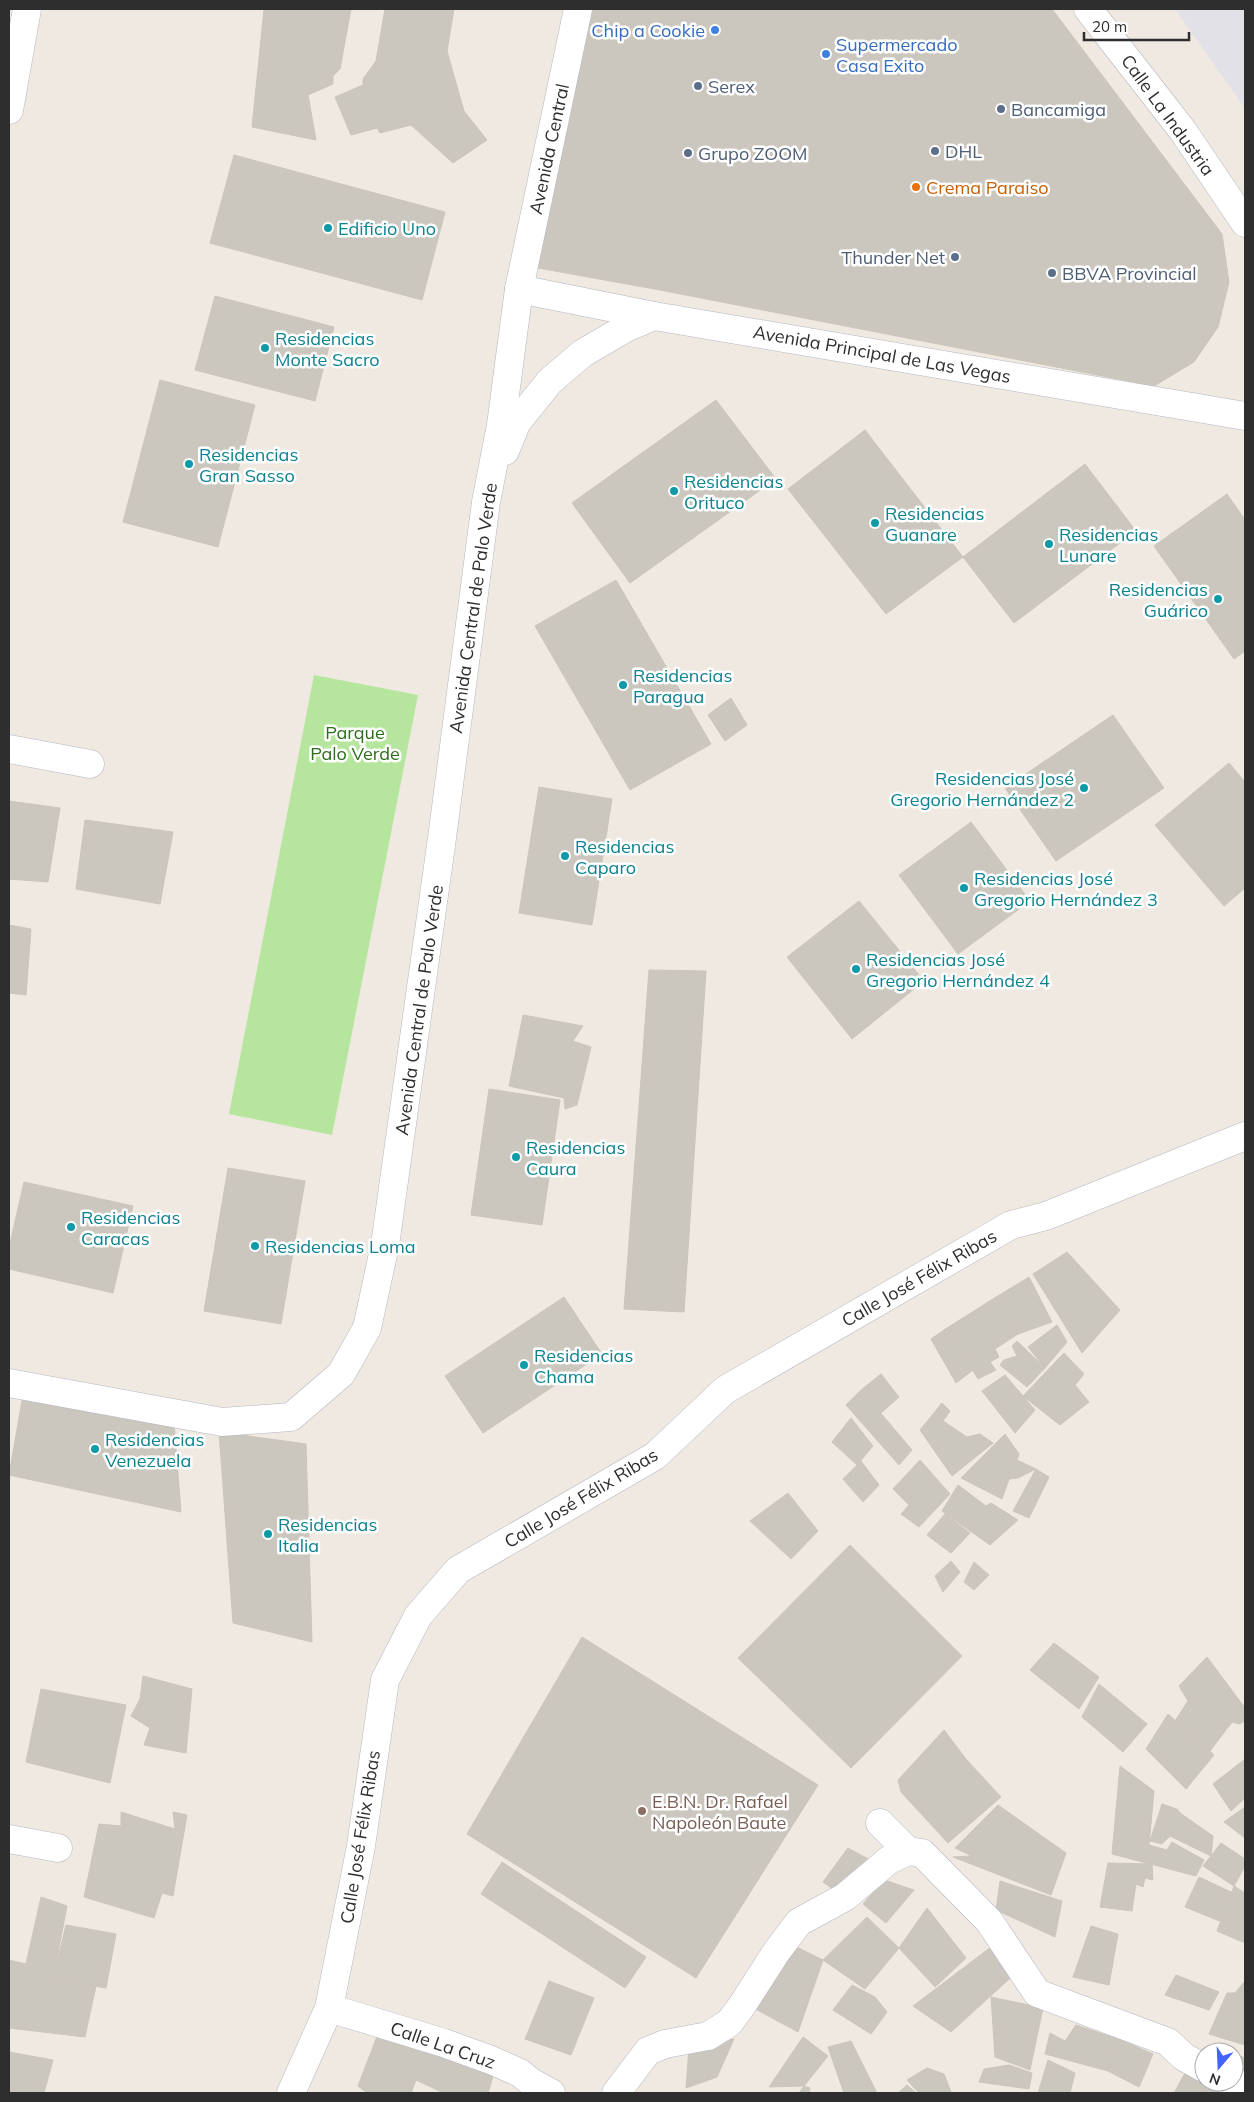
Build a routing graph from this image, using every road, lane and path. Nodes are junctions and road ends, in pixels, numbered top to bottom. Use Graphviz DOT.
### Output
graph roads {
  1 [pos="27,9"];
  2 [pos="578,9"];
  3 [pos="1088,9"];
  4 [pos="9,101"];
  5 [pos="1245,222"];
  6 [pos="519,289"];
  7 [pos="654,316"];
  8 [pos="1245,416"];
  9 [pos="486,502"];
  10 [pos="9,749"];
  11 [pos="90,764"];
  12 [pos="1245,1136"];
  13 [pos="9,1383"];
  14 [pos="880,1823"];
  15 [pos="9,1839"];
  16 [pos="58,1848"];
  17 [pos="908,1851"];
  18 [pos="329,2008"];
  19 [pos="1194,2062"];
  20 [pos="290,2093"];
  21 [pos="551,2093"];
  22 [pos="616,2093"];
  1 -- 4 [label="street"];
  2 -- 6 [label="street, Avenida Central"];
  3 -- 5 [label="street, Calle La Industria"];
  6 -- 7 [label="street, Avenida Principal de Las Vegas"];
  6 -- 9 [label="street, Avenida Central de Palo Verde"];
  7 -- 8 [label="street, Avenida Principal de Las Vegas"];
  7 -- 9 [label="street"];
  9 -- 13 [label="street, Avenida Central de Palo Verde"];
  10 -- 11 [label="street"];
  12 -- 18 [label="street, Calle José Félix Ribas"];
  14 -- 17 [label="street"];
  15 -- 16 [label="street"];
  17 -- 19 [label="street"];
  17 -- 22 [label="street"];
  18 -- 20 [label="street, Calle José Félix Ribas"];
  18 -- 21 [label="street, Calle La Cruz"];
}
